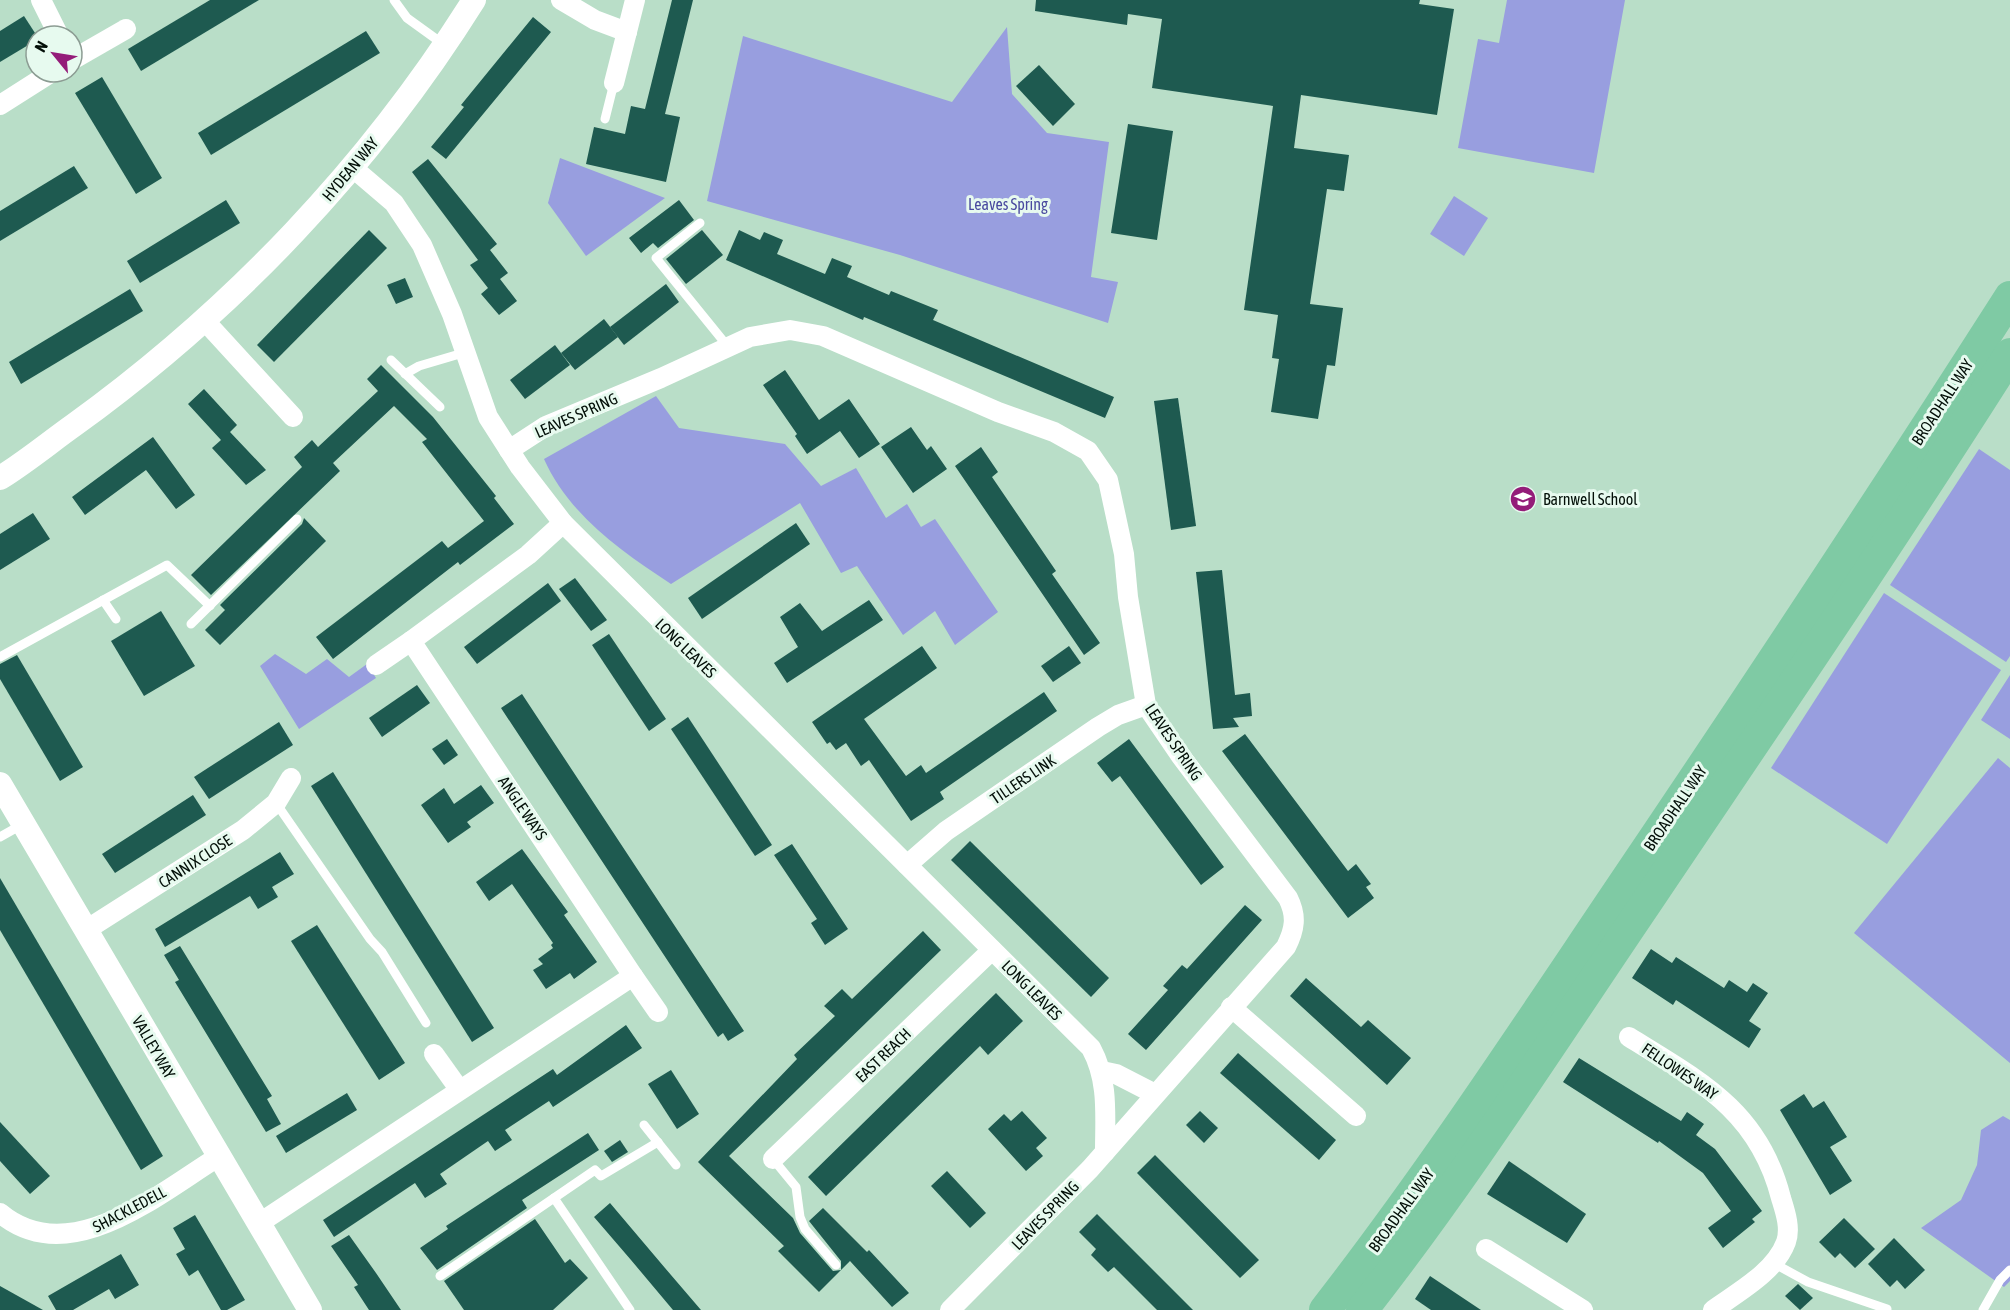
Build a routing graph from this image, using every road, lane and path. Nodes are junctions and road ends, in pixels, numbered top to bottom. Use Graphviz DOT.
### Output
graph roads {
  1 [pos="41,0"];
  2 [pos="394,0"];
  3 [pos="474,0"];
  4 [pos="561,0"];
  5 [pos="635,0"];
  6 [pos="53,24"];
  7 [pos="126,29"];
  8 [pos="627,32"];
  9 [pos="445,46"];
  10 [pos="84,53"];
  11 [pos="614,82"];
  12 [pos="33,84"];
  13 [pos="0,105"];
  14 [pos="605,119"];
  15 [pos="353,168"];
  16 [pos="700,223"];
  17 [pos="2010,297"];
  18 [pos="204,320"];
  19 [pos="729,348"];
  20 [pos="463,353"];
  21 [pos="2010,354"];
  22 [pos="391,360"];
  23 [pos="405,374"];
  24 [pos="440,407"];
  25 [pos="293,417"];
  26 [pos="509,450"];
  27 [pos="2,472"];
  28 [pos="297,519"];
  29 [pos="563,523"];
  30 [pos="103,600"];
  31 [pos="210,606"];
  32 [pos="116,619"];
  33 [pos="191,624"];
  34 [pos="411,641"];
  35 [pos="0,657"];
  36 [pos="376,664"];
  37 [pos="1146,705"];
  38 [pos="291,778"];
  39 [pos="0,784"];
  40 [pos="276,803"];
  41 [pos="23,824"];
  42 [pos="0,837"];
  43 [pos="908,865"];
  44 [pos="86,930"];
  45 [pos="992,950"];
  46 [pos="633,976"];
  47 [pos="1231,1007"];
  48 [pos="658,1012"];
  49 [pos="426,1023"];
  50 [pos="1629,1037"];
  51 [pos="434,1054"];
  52 [pos="1102,1071"];
  53 [pos="459,1089"];
  54 [pos="1155,1094"];
  55 [pos="1356,1116"];
  56 [pos="644,1125"];
  57 [pos="658,1142"];
  58 [pos="1105,1152"];
  59 [pos="218,1157"];
  60 [pos="773,1159"];
  61 [pos="676,1165"];
  62 [pos="554,1198"];
  63 [pos="0,1213"];
  64 [pos="258,1224"];
  65 [pos="1486,1249"];
  66 [pos="1773,1263"];
  67 [pos="836,1265"];
  68 [pos="2010,1270"];
  69 [pos="440,1276"];
  70 [pos="1887,1309"];
  71 [pos="309,1310"];
  72 [pos="630,1310"];
  73 [pos="950,1310"];
  74 [pos="1325,1310"];
  75 [pos="1362,1310"];
  76 [pos="1583,1310"];
  77 [pos="1713,1310"];
  78 [pos="1983,1310"];
  1 -- 6 [label="street"];
  2 -- 9 [label="lane"];
  3 -- 9 [label="street, HYDEAN WAY"];
  4 -- 8 [label="street"];
  5 -- 8 [label="street"];
  7 -- 10 [label="street"];
  8 -- 11 [label="street"];
  9 -- 15 [label="street, HYDEAN WAY"];
  11 -- 14 [label="lane"];
  12 -- 13 [label="street"];
  15 -- 18 [label="street, HYDEAN WAY"];
  15 -- 20 [label="street, LONG LEAVES"];
  16 -- 19 [label="lane"];
  17 -- 74 [label="highway, BROADHALL WAY"];
  18 -- 25 [label="street"];
  18 -- 27 [label="street, HYDEAN WAY"];
  19 -- 26 [label="street, LEAVES SPRING"];
  19 -- 37 [label="street, LEAVES SPRING"];
  20 -- 23 [label="lane"];
  20 -- 26 [label="street, LONG LEAVES"];
  21 -- 75 [label="highway, BROADHALL WAY"];
  22 -- 23 [label="lane"];
  23 -- 24 [label="lane"];
  26 -- 29 [label="street, LONG LEAVES"];
  28 -- 31 [label="lane"];
  29 -- 34 [label="street"];
  29 -- 43 [label="street, LONG LEAVES"];
  30 -- 31 [label="lane"];
  30 -- 32 [label="lane"];
  30 -- 35 [label="lane"];
  31 -- 33 [label="lane"];
  34 -- 36 [label="street"];
  34 -- 46 [label="street, ANGLE WAYS"];
  37 -- 43 [label="street, TILLERS LINK"];
  37 -- 47 [label="street, LEAVES SPRING"];
  38 -- 40 [label="street, CANNIX CLOSE"];
  39 -- 41 [label="street, VALLEY WAY"];
  40 -- 44 [label="street, CANNIX CLOSE"];
  40 -- 49 [label="lane"];
  41 -- 42 [label="lane"];
  41 -- 44 [label="street, VALLEY WAY"];
  43 -- 45 [label="street, LONG LEAVES"];
  44 -- 59 [label="street, VALLEY WAY"];
  45 -- 52 [label="street, LONG LEAVES"];
  45 -- 60 [label="street, EAST REACH"];
  46 -- 48 [label="street, ANGLE WAYS"];
  46 -- 53 [label="street"];
  47 -- 54 [label="street, LEAVES SPRING"];
  47 -- 55 [label="street"];
  50 -- 66 [label="street, FELLOWES WAY"];
  51 -- 53 [label="street"];
  52 -- 54 [label="street"];
  52 -- 58 [label="street, LONG LEAVES"];
  53 -- 64 [label="street"];
  54 -- 58 [label="street, LEAVES SPRING"];
  56 -- 57 [label="lane"];
  57 -- 61 [label="lane"];
  57 -- 62 [label="lane"];
  58 -- 73 [label="street, LEAVES SPRING"];
  59 -- 63 [label="street, SHACKLEDELL"];
  59 -- 64 [label="street, VALLEY WAY"];
  60 -- 67 [label="lane"];
  62 -- 69 [label="lane"];
  62 -- 72 [label="lane"];
  64 -- 71 [label="street, VALLEY WAY"];
  65 -- 76 [label="street"];
  66 -- 70 [label="lane"];
  66 -- 77 [label="street, FELLOWES WAY"];
  68 -- 78 [label="lane"];
}
